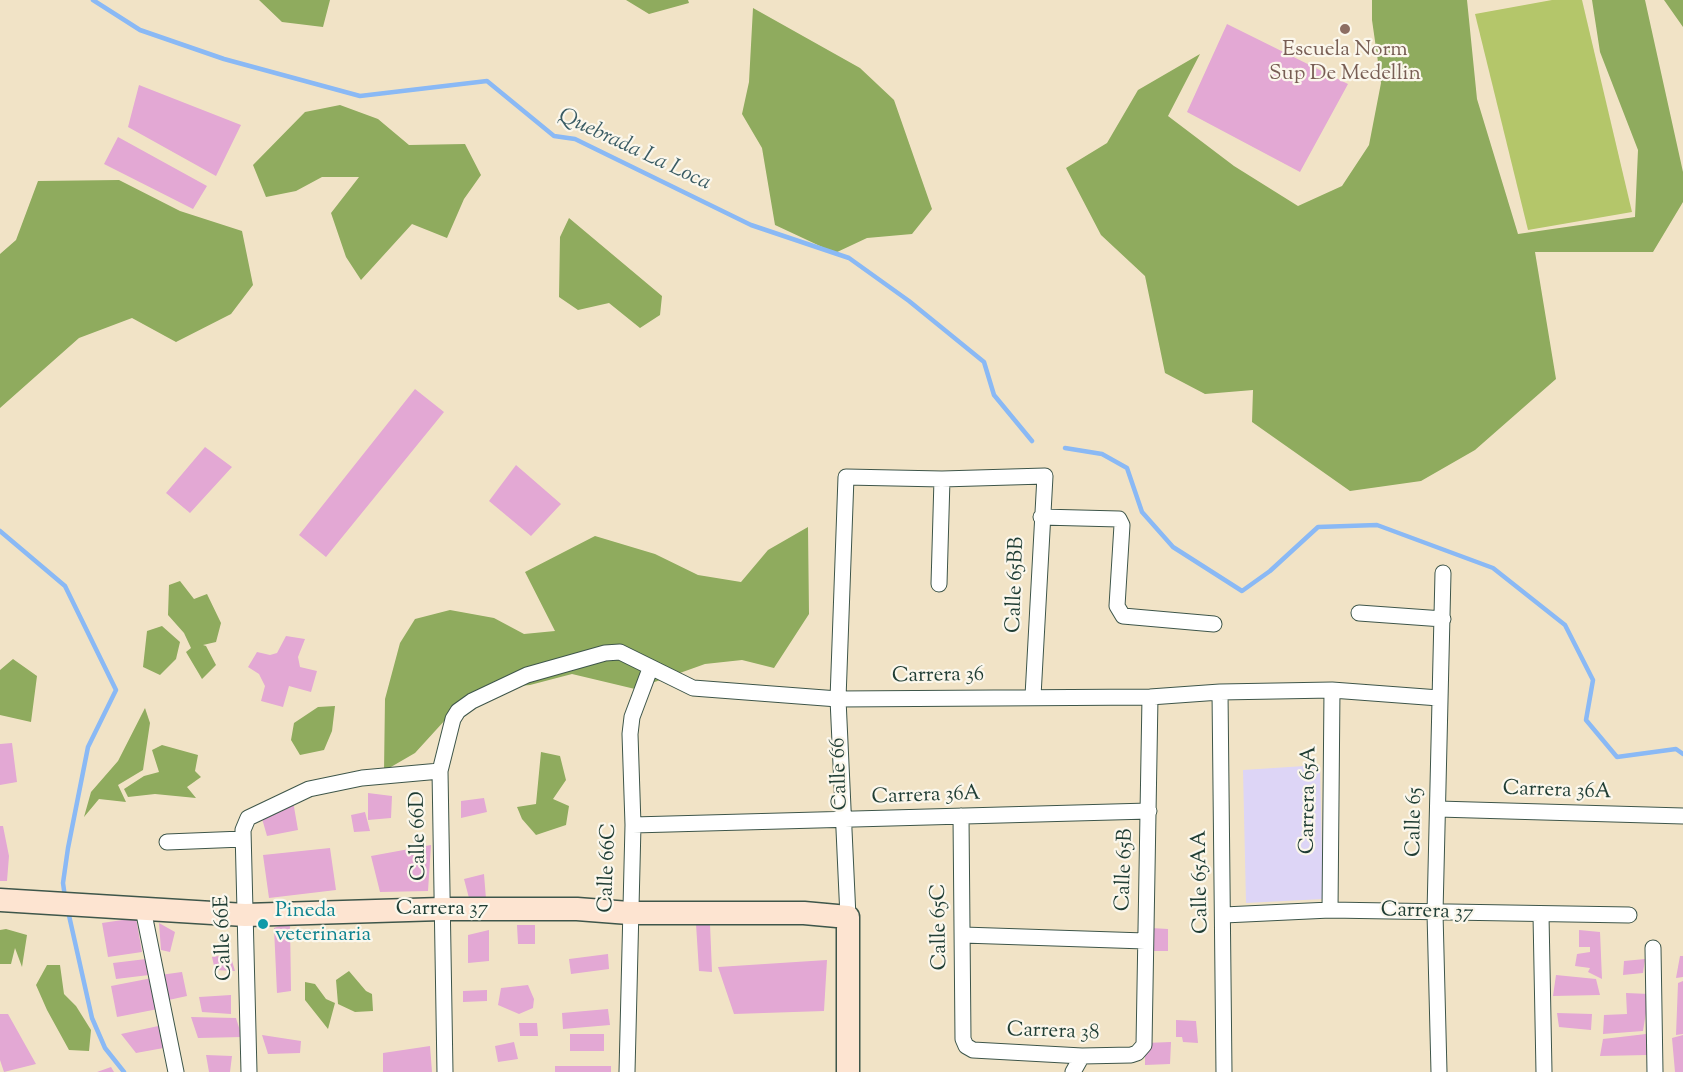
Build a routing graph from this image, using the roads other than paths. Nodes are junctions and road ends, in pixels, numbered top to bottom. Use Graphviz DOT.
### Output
graph roads {
  1 [pos="942,479"];
  2 [pos="1041,517"];
  3 [pos="1443,573"];
  4 [pos="939,584"];
  5 [pos="1359,613"];
  6 [pos="1443,619"];
  7 [pos="1214,624"];
  8 [pos="650,669"];
  9 [pos="1332,690"];
  10 [pos="1220,692"];
  11 [pos="1034,696"];
  12 [pos="1150,697"];
  13 [pos="1439,698"];
  14 [pos="838,699"];
  15 [pos="458,711"];
  16 [pos="440,771"];
  17 [pos="1438,809"];
  18 [pos="1149,811"];
  19 [pos="960,816"];
  20 [pos="1679,816"];
  21 [pos="842,821"];
  22 [pos="633,825"];
  23 [pos="243,839"];
  24 [pos="167,842"];
  25 [pos="0,900"];
  26 [pos="143,909"];
  27 [pos="441,909"];
  28 [pos="1330,910"];
  29 [pos="629,913"];
  30 [pos="1435,913"];
  31 [pos="245,915"];
  32 [pos="1224,915"];
  33 [pos="1541,915"];
  34 [pos="1629,915"];
  35 [pos="848,917"];
  36 [pos="963,935"];
  37 [pos="1145,941"];
  38 [pos="1653,948"];
  39 [pos="963,1039"];
  40 [pos="1144,1045"];
  41 [pos="1082,1056"];
  42 [pos="176,1072"];
  43 [pos="249,1072"];
  44 [pos="446,1072"];
  45 [pos="627,1072"];
  46 [pos="848,1072"];
  47 [pos="1073,1072"];
  48 [pos="1224,1072"];
  49 [pos="1439,1072"];
  50 [pos="1544,1072"];
  51 [pos="1655,1072"];
  1 -- 2 [label="street, Calle 65BB"];
  1 -- 4 [label="street"];
  1 -- 14 [label="street, Calle 66"];
  2 -- 7 [label="street"];
  2 -- 11 [label="street, Calle 65BB"];
  3 -- 6 [label="street, Calle 65"];
  5 -- 6 [label="street"];
  6 -- 13 [label="street, Calle 65"];
  8 -- 14 [label="street, Carrera 36"];
  8 -- 15 [label="street, Carrera 36"];
  8 -- 22 [label="street, Calle 66C"];
  9 -- 10 [label="street, Carrera 36"];
  9 -- 13 [label="street, Carrera 36"];
  9 -- 28 [label="street, Carrera 65A"];
  10 -- 12 [label="street, Carrera 36"];
  10 -- 32 [label="street, Calle 65AA"];
  11 -- 12 [label="street, Carrera 36"];
  11 -- 14 [label="street, Carrera 36"];
  12 -- 18 [label="street, Calle 65B"];
  13 -- 17 [label="street, Calle 65"];
  14 -- 21 [label="street, Calle 66"];
  15 -- 16 [label="street, Calle 66D"];
  16 -- 23 [label="street, Calle 66E"];
  16 -- 27 [label="street, Calle 66D"];
  17 -- 20 [label="street, Carrera 36A"];
  17 -- 30 [label="street, Calle 65"];
  18 -- 19 [label="street, Carrera 36A"];
  18 -- 37 [label="street, Calle 65B"];
  19 -- 21 [label="street, Carrera 36A"];
  19 -- 36 [label="street, Calle 65C"];
  21 -- 22 [label="street, Carrera 36A"];
  21 -- 35 [label="street, Calle 66"];
  22 -- 29 [label="street, Calle 66C"];
  23 -- 24 [label="street"];
  23 -- 31 [label="street, Calle 66E"];
  25 -- 26 [label="street, Carrera 37"];
  26 -- 31 [label="street, Carrera 37"];
  26 -- 42 [label="street"];
  27 -- 29 [label="street, Carrera 37"];
  27 -- 31 [label="street, Carrera 37"];
  27 -- 44 [label="street, Calle 66D"];
  28 -- 30 [label="street, Carrera 37"];
  28 -- 32 [label="street, Carrera 37"];
  29 -- 35 [label="street, Carrera 37"];
  29 -- 45 [label="street, Calle 66C"];
  30 -- 33 [label="street, Carrera 37"];
  30 -- 49 [label="street, Calle 65"];
  31 -- 43 [label="street, Calle 66E"];
  32 -- 48 [label="street, Calle 65AA"];
  33 -- 34 [label="street, Carrera 37"];
  33 -- 50 [label="street"];
  35 -- 46 [label="street, Calle 66"];
  36 -- 37 [label="street"];
  36 -- 39 [label="street, Calle 65C"];
  37 -- 40 [label="street, Calle 65B"];
  38 -- 51 [label="street"];
  39 -- 41 [label="street, Carrera 38"];
  40 -- 41 [label="street, Carrera 38"];
  41 -- 47 [label="street"];
}
